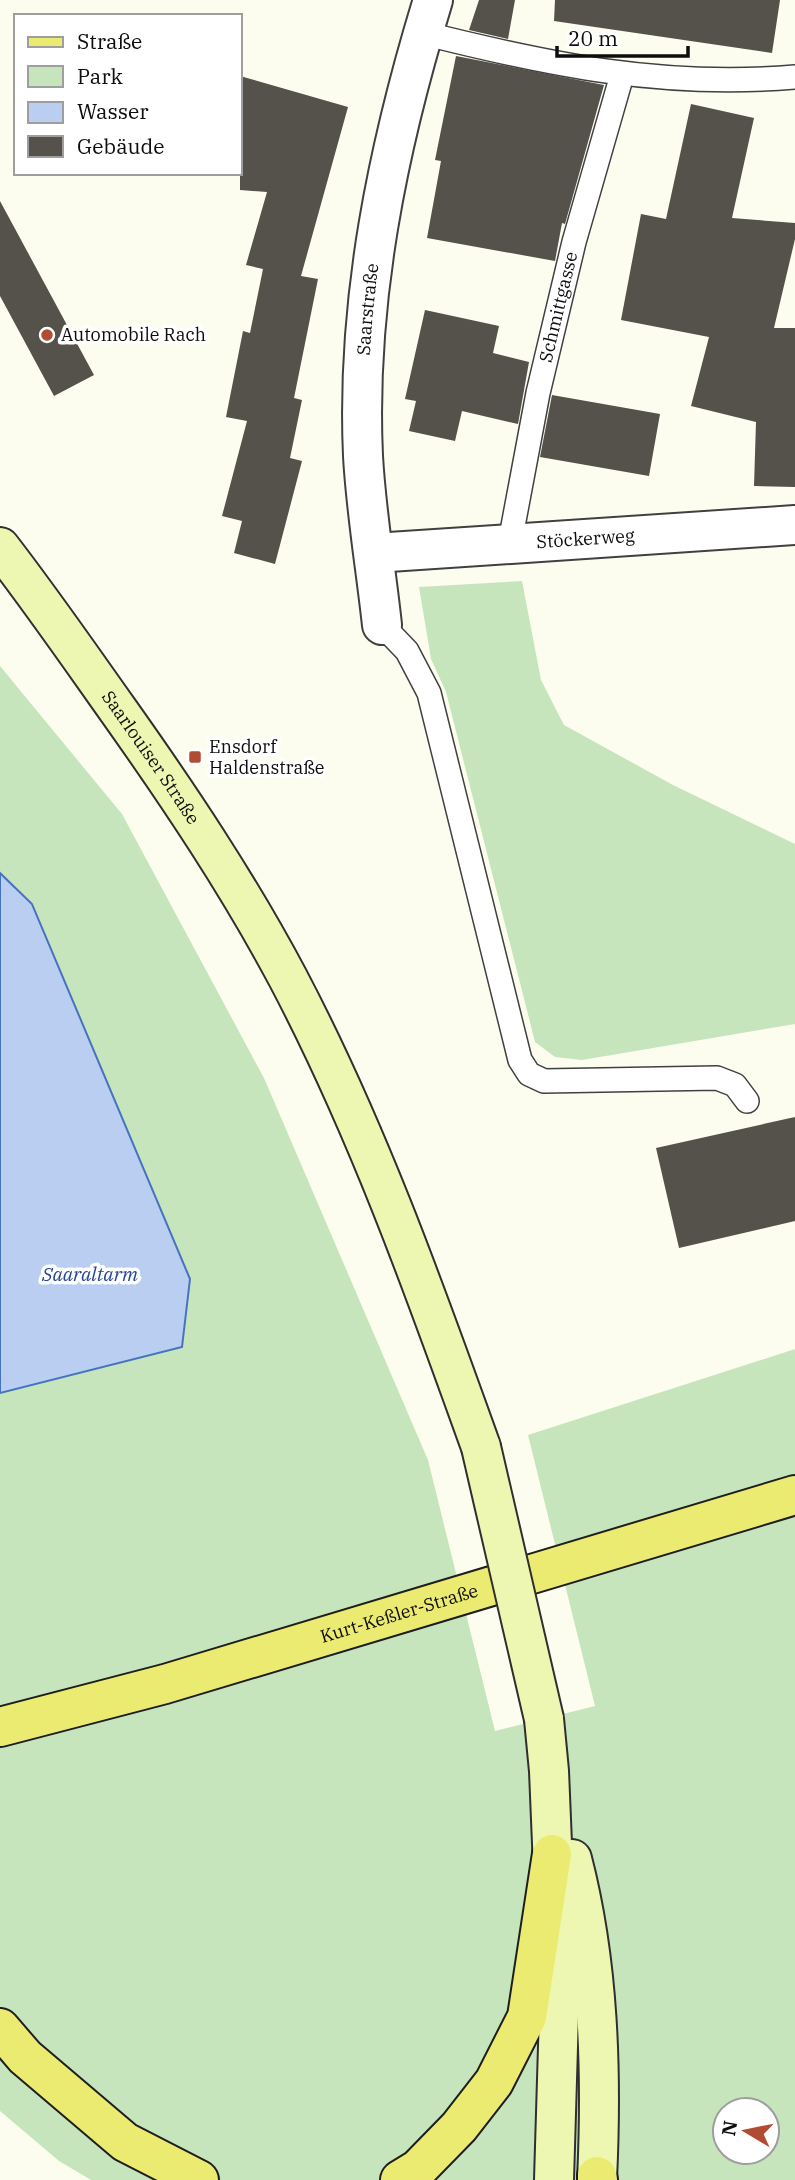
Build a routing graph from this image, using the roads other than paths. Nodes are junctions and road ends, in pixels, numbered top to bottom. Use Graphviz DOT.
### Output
graph roads {
  1 [pos="428,17"];
  2 [pos="622,75"];
  3 [pos="795,77"];
  4 [pos="795,525"];
  5 [pos="510,542"];
  6 [pos="0,547"];
  7 [pos="374,553"];
  8 [pos="382,625"];
  9 [pos="747,1101"];
  10 [pos="795,1495"];
  11 [pos="0,1727"];
  12 [pos="549,1771"];
  13 [pos="552,1854"];
  14 [pos="0,2028"];
  15 [pos="598,2179"];
  16 [pos="199,2180"];
  17 [pos="400,2180"];
  18 [pos="554,2180"];
  1 -- 2 [label="lane"];
  1 -- 7 [label="street, Saarstraße"];
  2 -- 3 [label="lane"];
  2 -- 5 [label="lane, Schmittgasse"];
  4 -- 5 [label="street, Stöckerweg"];
  5 -- 7 [label="street, Stöckerweg"];
  6 -- 12 [label="main road, Saarlouiser Straße, bridge"];
  7 -- 8 [label="street, Saarstraße"];
  8 -- 9 [label="lane"];
  10 -- 11 [label="main road, Kurt-Keßler-Straße"];
  12 -- 13 [label="main road"];
  12 -- 15 [label="main road"];
  13 -- 17 [label="main road"];
  13 -- 18 [label="main road"];
  14 -- 16 [label="main road"];
}
